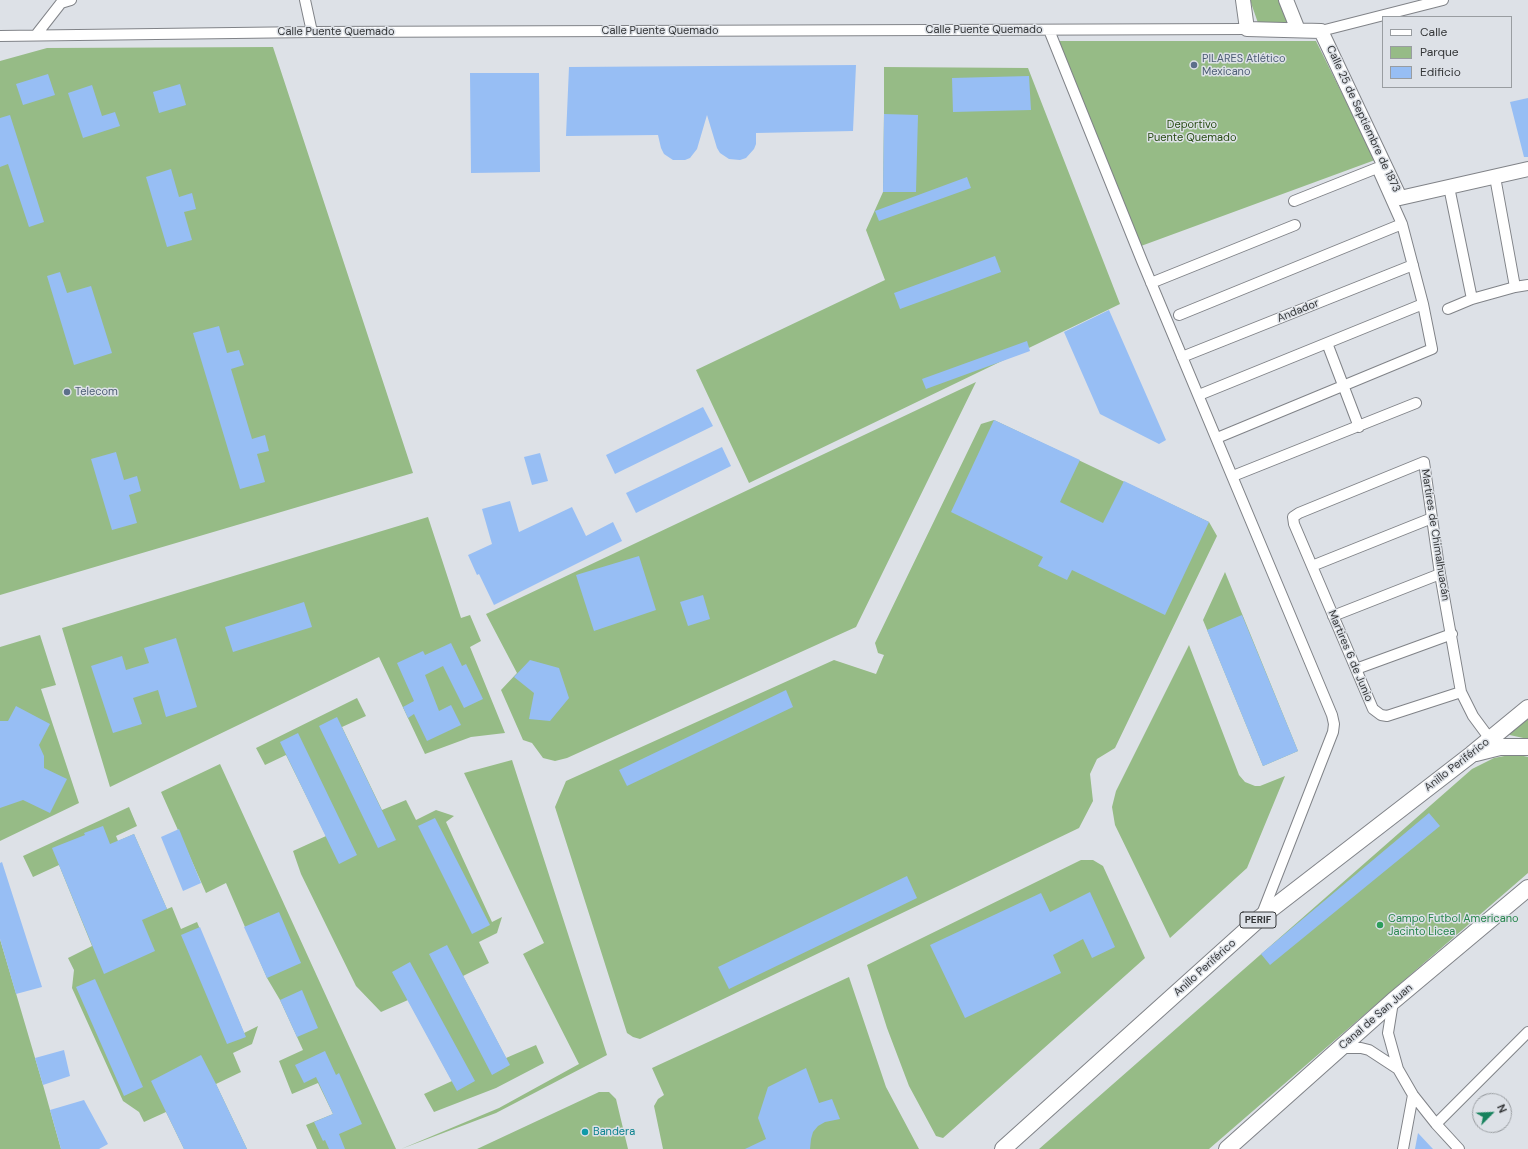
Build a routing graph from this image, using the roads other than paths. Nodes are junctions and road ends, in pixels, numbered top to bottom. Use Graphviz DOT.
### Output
graph roads {
  1 [pos="71,0"];
  2 [pos="304,0"];
  3 [pos="1243,0"];
  4 [pos="1286,0"];
  5 [pos="1442,0"];
  6 [pos="1247,29"];
  7 [pos="1049,30"];
  8 [pos="1298,30"];
  9 [pos="1321,31"];
  10 [pos="312,32"];
  11 [pos="36,35"];
  12 [pos="0,36"];
  13 [pos="1528,169"];
  14 [pos="1495,177"];
  15 [pos="1449,187"];
  16 [pos="1396,200"];
  17 [pos="1294,201"];
  18 [pos="1402,224"];
  19 [pos="1295,225"];
  20 [pos="1413,265"];
  21 [pos="1151,283"];
  22 [pos="1528,285"];
  23 [pos="1515,287"];
  24 [pos="1472,299"];
  25 [pos="1423,304"];
  26 [pos="1448,309"];
  27 [pos="1179,315"];
  28 [pos="1327,343"];
  29 [pos="1182,357"];
  30 [pos="1344,386"];
  31 [pos="1199,396"];
  32 [pos="1416,403"];
  33 [pos="1359,427"];
  34 [pos="1217,438"];
  35 [pos="1233,476"];
  36 [pos="1293,517"];
  37 [pos="1432,518"];
  38 [pos="1312,566"];
  39 [pos="1440,574"];
  40 [pos="1333,616"];
  41 [pos="1452,634"];
  42 [pos="1356,669"];
  43 [pos="1461,692"];
  44 [pos="1528,708"];
  45 [pos="1490,739"];
  46 [pos="1528,747"];
  47 [pos="1472,754"];
  48 [pos="1528,888"];
  49 [pos="1261,917"];
  50 [pos="1393,1001"];
  51 [pos="1528,1032"];
  52 [pos="1339,1048"];
  53 [pos="1398,1069"];
  54 [pos="1413,1095"];
  55 [pos="1436,1124"];
  56 [pos="1003,1149"];
  57 [pos="1227,1149"];
  58 [pos="1403,1149"];
  59 [pos="1459,1149"];
  1 -- 11 [label="street"];
  2 -- 10 [label="street"];
  3 -- 6 [label="street"];
  4 -- 8 [label="street"];
  5 -- 9 [label="street"];
  6 -- 7 [label="street, Calle Puente Quemado"];
  6 -- 8 [label="street, Calle Puente Quemado"];
  7 -- 10 [label="street, Calle Puente Quemado"];
  7 -- 21 [label="street"];
  8 -- 9 [label="street, Calle Puente Quemado"];
  9 -- 16 [label="street, Calle 25 de Septiembre de 1873"];
  10 -- 11 [label="street, Calle Puente Quemado"];
  11 -- 12 [label="street, Calle Puente Quemado"];
  13 -- 14 [label="street, Calle 25 de Septiembre de 1873"];
  14 -- 15 [label="street, Calle 25 de Septiembre de 1873"];
  14 -- 23 [label="street"];
  15 -- 16 [label="street, Calle 25 de Septiembre de 1873"];
  15 -- 24 [label="street"];
  16 -- 17 [label="street"];
  16 -- 18 [label="street"];
  18 -- 20 [label="street"];
  18 -- 27 [label="street"];
  19 -- 21 [label="street"];
  20 -- 25 [label="street"];
  20 -- 29 [label="street, Andador"];
  21 -- 29 [label="street"];
  22 -- 23 [label="street"];
  23 -- 24 [label="street"];
  24 -- 26 [label="street"];
  25 -- 28 [label="street"];
  25 -- 30 [label="street"];
  28 -- 30 [label="street"];
  28 -- 31 [label="street"];
  29 -- 31 [label="street"];
  30 -- 33 [label="street"];
  30 -- 34 [label="street"];
  31 -- 34 [label="street"];
  32 -- 33 [label="street"];
  33 -- 35 [label="street"];
  34 -- 35 [label="street"];
  35 -- 49 [label="street"];
  36 -- 37 [label="street, Martires de Chimalhuacán"];
  36 -- 38 [label="street, Martires 6 de Junio"];
  37 -- 38 [label="street"];
  37 -- 39 [label="street, Martires de Chimalhuacán"];
  38 -- 40 [label="street, Martires 6 de Junio"];
  39 -- 40 [label="street"];
  39 -- 41 [label="street, Martires de Chimalhuacán"];
  40 -- 42 [label="street, Martires 6 de Junio"];
  41 -- 42 [label="street"];
  41 -- 43 [label="street, Martires de Chimalhuacán"];
  42 -- 43 [label="street, Martires 6 de Junio"];
  43 -- 45 [label="street, Martires de Chimalhuacán"];
  44 -- 45 [label="main road, Anillo Periférico / PERIF"];
  45 -- 47 [label="main road, Anillo Periférico / PERIF"];
  46 -- 47 [label="main road"];
  47 -- 49 [label="main road, Anillo Periférico / PERIF"];
  48 -- 50 [label="main road, Canal de San Juan"];
  49 -- 56 [label="main road, Anillo Periférico / PERIF"];
  50 -- 52 [label="main road, Canal de San Juan"];
  50 -- 53 [label="street"];
  51 -- 55 [label="street"];
  52 -- 53 [label="street"];
  52 -- 57 [label="main road, Canal de San Juan"];
  53 -- 54 [label="street"];
  54 -- 55 [label="street"];
  54 -- 58 [label="street"];
  55 -- 59 [label="street"];
}
